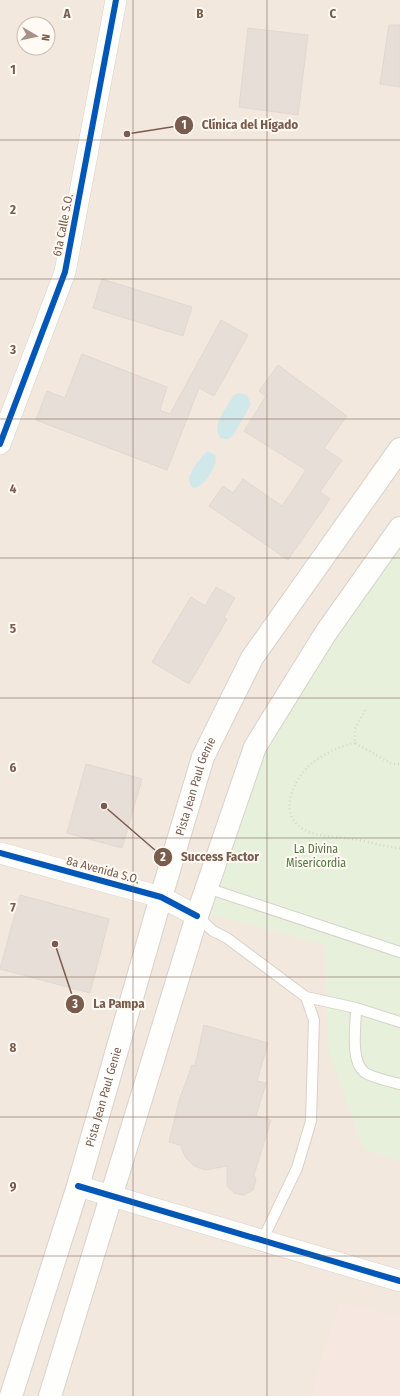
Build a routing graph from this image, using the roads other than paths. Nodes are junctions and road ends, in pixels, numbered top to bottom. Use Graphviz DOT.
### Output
graph roads {
  1 [pos="116,0"];
  2 [pos="0,444"];
  3 [pos="400,449"];
  4 [pos="400,528"];
  5 [pos="0,853"];
  6 [pos="208,888"];
  7 [pos="161,897"];
  8 [pos="196,916"];
  9 [pos="400,952"];
  10 [pos="306,996"];
  11 [pos="356,1008"];
  12 [pos="400,1022"];
  13 [pos="400,1084"];
  14 [pos="78,1186"];
  15 [pos="110,1196"];
  16 [pos="262,1241"];
  17 [pos="400,1281"];
  18 [pos="12,1396"];
  19 [pos="50,1396"];
  1 -- 2 [label="street, 61a Calle S.O."];
  3 -- 7 [label="main road, Pista Jean Paul Genie"];
  4 -- 6 [label="main road"];
  5 -- 7 [label="street, 8a Avenida S.O."];
  6 -- 8 [label="main road"];
  6 -- 9 [label="lane"];
  7 -- 8 [label="street, 8a Avenida S.O."];
  7 -- 14 [label="main road, Pista Jean Paul Genie"];
  8 -- 10 [label="lane"];
  8 -- 15 [label="main road"];
  10 -- 11 [label="lane"];
  10 -- 16 [label="lane"];
  11 -- 12 [label="lane"];
  11 -- 13 [label="lane"];
  14 -- 15 [label="street"];
  14 -- 18 [label="main road, Pista Jean Paul Genie"];
  15 -- 16 [label="street"];
  15 -- 19 [label="main road"];
  16 -- 17 [label="street"];
}
